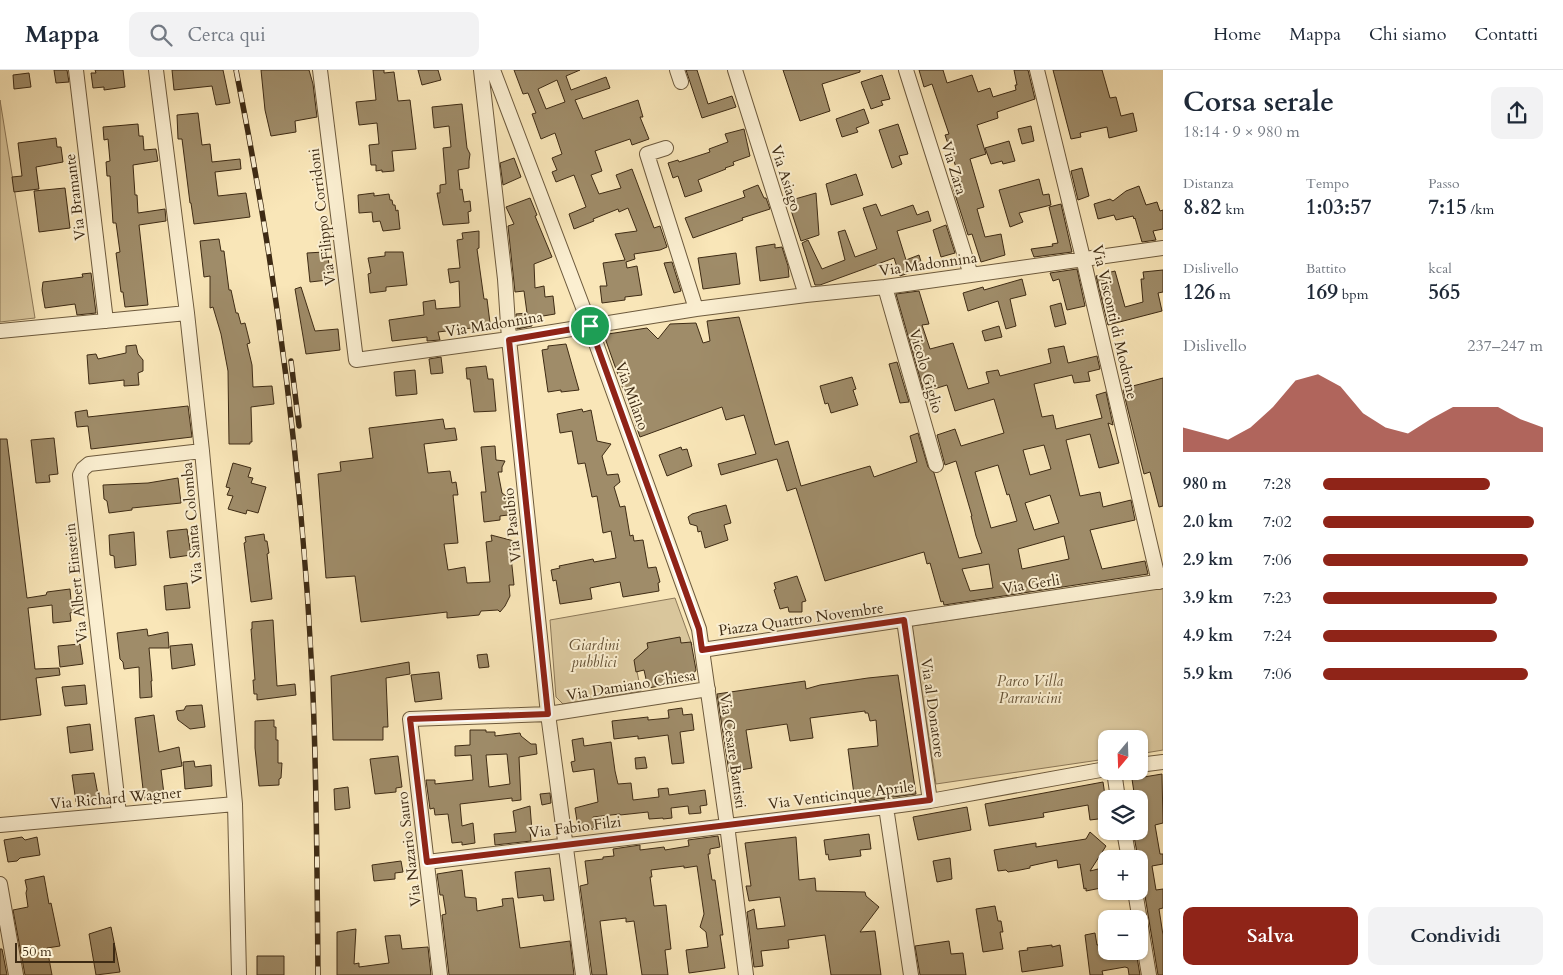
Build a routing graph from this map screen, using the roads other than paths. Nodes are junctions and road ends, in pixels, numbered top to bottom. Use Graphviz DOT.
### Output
graph roads {
  1 [pos="76,70"];
  2 [pos="156,70"];
  3 [pos="320,70"];
  4 [pos="481,70"];
  5 [pos="493,70"];
  6 [pos="735,70"];
  7 [pos="906,70"];
  8 [pos="1037,70"];
  9 [pos="666,148"];
  10 [pos="1163,248"];
  11 [pos="1083,258"];
  12 [pos="970,275"];
  13 [pos="884,287"];
  14 [pos="806,295"];
  15 [pos="696,309"];
  16 [pos="187,313"];
  17 [pos="106,321"];
  18 [pos="590,326"];
  19 [pos="0,331"];
  20 [pos="509,340"];
  21 [pos="356,360"];
  22 [pos="202,452"];
  23 [pos="936,464"];
  24 [pos="1161,581"];
  25 [pos="904,620"];
  26 [pos="702,650"];
  27 [pos="708,689"];
  28 [pos="548,714"];
  29 [pos="410,719"];
  30 [pos="1163,762"];
  31 [pos="1148,764"];
  32 [pos="1098,771"];
  33 [pos="930,800"];
  34 [pos="235,804"];
  35 [pos="886,807"];
  36 [pos="118,814"];
  37 [pos="0,825"];
  38 [pos="727,825"];
  39 [pos="566,845"];
  40 [pos="427,862"];
  41 [pos="0,884"];
  42 [pos="1136,900"];
  43 [pos="16,975"];
  44 [pos="238,975"];
  45 [pos="440,975"];
  46 [pos="583,975"];
  47 [pos="746,975"];
  48 [pos="912,975"];
  49 [pos="1149,975"];
  1 -- 17 [label="street, Via Bramante"];
  2 -- 16 [label="street, Via Santa Colomba"];
  3 -- 21 [label="street, Via Filippo Corridoni"];
  4 -- 20 [label="street, Via Pasubio"];
  5 -- 18 [label="street, Via Milano"];
  6 -- 14 [label="street, Via Asiago"];
  7 -- 12 [label="street, Via Zara"];
  8 -- 11 [label="street, Via Visconti di Modrone"];
  9 -- 15 [label="street"];
  10 -- 11 [label="street, Via Madonnina"];
  11 -- 12 [label="street, Via Madonnina"];
  11 -- 24 [label="street, Via Visconti di Modrone"];
  12 -- 13 [label="street, Via Madonnina"];
  13 -- 14 [label="street, Via Madonnina"];
  13 -- 23 [label="street, Vicolo Giglio"];
  14 -- 15 [label="street, Via Madonnina"];
  15 -- 18 [label="street, Via Madonnina"];
  16 -- 17 [label="street"];
  16 -- 22 [label="street, Via Santa Colomba"];
  17 -- 19 [label="street"];
  18 -- 20 [label="street, Via Madonnina"];
  18 -- 26 [label="street, Via Milano"];
  20 -- 21 [label="street, Via Madonnina"];
  20 -- 28 [label="street, Via Pasubio"];
  22 -- 34 [label="street, Via Santa Colomba"];
  22 -- 36 [label="street, Via Albert Einstein"];
  24 -- 25 [label="street, Via Gerli"];
  25 -- 26 [label="street, Piazza Quattro Novembre"];
  25 -- 33 [label="street, Via al Donatore"];
  26 -- 27 [label="street, Via Cesare Battisti"];
  27 -- 28 [label="street, Via Damiano Chiesa"];
  27 -- 38 [label="street, Via Cesare Battisti"];
  28 -- 29 [label="street, Via Damiano Chiesa"];
  28 -- 39 [label="street, Via Pasubio"];
  29 -- 40 [label="street, Via Nazario Sauro"];
  30 -- 31 [label="street"];
  32 -- 33 [label="street, Via Venticinque Aprile"];
  33 -- 35 [label="street, Via Venticinque Aprile"];
  34 -- 36 [label="street, Via Richard Wagner"];
  34 -- 44 [label="street, Via Santa Colomba"];
  35 -- 38 [label="street, Via Venticinque Aprile"];
  35 -- 48 [label="street"];
  36 -- 37 [label="street, Via Richard Wagner"];
  38 -- 39 [label="street, Via Fabio Filzi"];
  38 -- 47 [label="street, Via Cesare Battisti"];
  39 -- 40 [label="street, Via Fabio Filzi"];
  39 -- 46 [label="street, Via Pasubio"];
  40 -- 45 [label="street, Via Nazario Sauro"];
  41 -- 43 [label="street"];
  42 -- 49 [label="street"];
}
